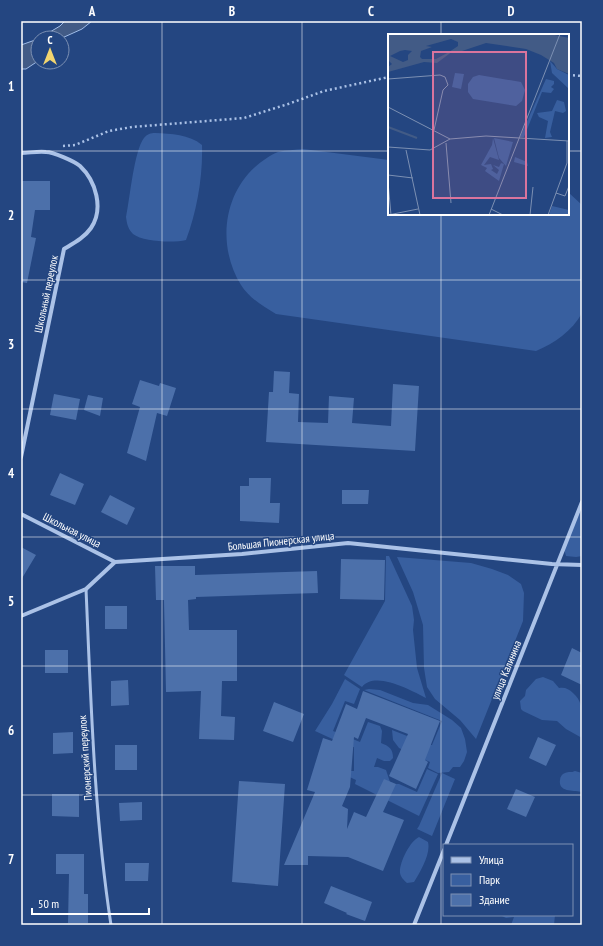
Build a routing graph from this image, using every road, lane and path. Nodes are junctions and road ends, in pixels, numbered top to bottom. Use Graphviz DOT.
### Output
graph roads {
  1 [pos="569,75"];
  2 [pos="582,76"];
  3 [pos="388,77"];
  4 [pos="59,147"];
  5 [pos="21,153"];
  6 [pos="21,456"];
  7 [pos="582,502"];
  8 [pos="21,514"];
  9 [pos="115,562"];
  10 [pos="558,564"];
  11 [pos="582,565"];
  12 [pos="86,590"];
  13 [pos="21,616"];
  14 [pos="446,844"];
  15 [pos="443,852"];
  16 [pos="111,925"];
  17 [pos="414,925"];
  1 -- 2 [label="path"];
  3 -- 4 [label="path"];
  5 -- 6 [label="street, Школьный переулок"];
  7 -- 10 [label="street, улица Калинина"];
  8 -- 9 [label="street, Школьная улица"];
  9 -- 10 [label="street, Большая Пионерская улица"];
  9 -- 12 [label="street"];
  10 -- 11 [label="street, Большая Пионерская улица"];
  10 -- 14 [label="street, улица Калинина"];
  12 -- 13 [label="street"];
  12 -- 16 [label="lane, Пионерский переулок"];
  15 -- 17 [label="street"];
}
